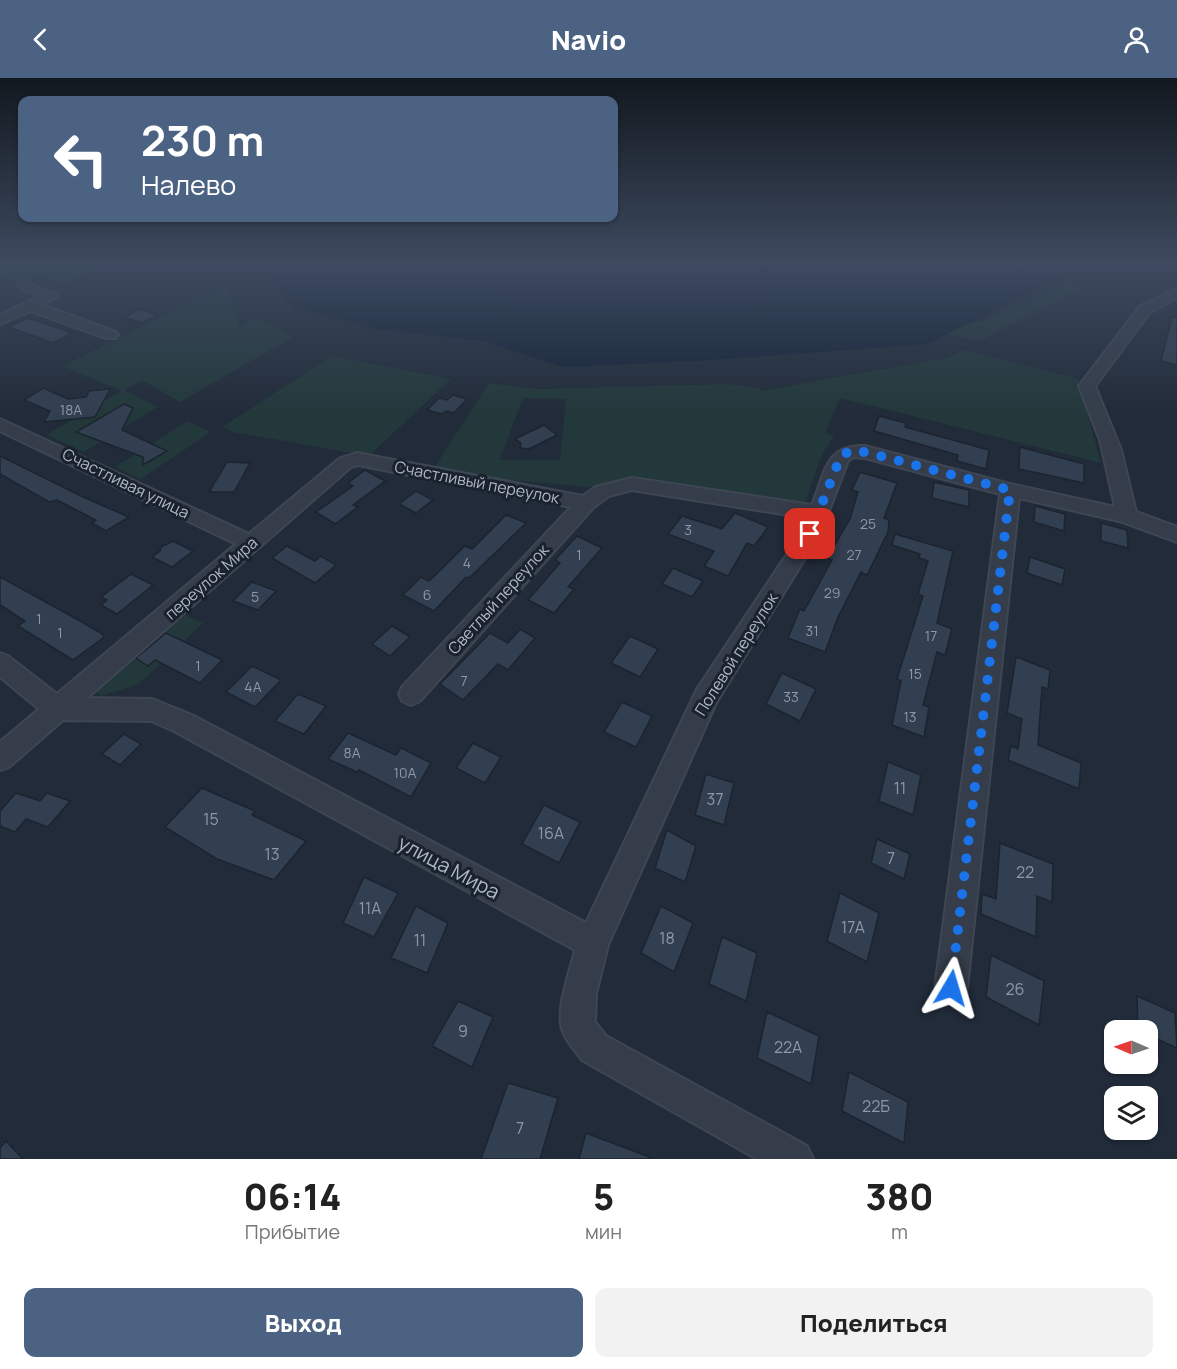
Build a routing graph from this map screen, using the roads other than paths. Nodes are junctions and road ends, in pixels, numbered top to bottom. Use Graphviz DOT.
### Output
graph roads {
  1 [pos="55,314"];
  2 [pos="1141,314"];
  3 [pos="111,335"];
  4 [pos="0,424"];
  5 [pos="369,460"];
  6 [pos="1010,490"];
  7 [pos="586,503"];
  8 [pos="820,513"];
  9 [pos="1127,516"];
  10 [pos="1177,535"];
  11 [pos="251,543"];
  12 [pos="0,663"];
  13 [pos="411,694"];
  14 [pos="58,709"];
  15 [pos="0,758"];
  16 [pos="593,943"];
  17 [pos="951,988"];
  18 [pos="794,1159"];
  1 -- 3 [label="street"];
  2 -- 9 [label="street"];
  4 -- 11 [label="street, Счастливая улица"];
  5 -- 7 [label="street, Счастливый переулок"];
  5 -- 11 [label="street, переулок Мира"];
  6 -- 8 [label="street, Полевой переулок"];
  6 -- 9 [label="street"];
  6 -- 17 [label="street"];
  7 -- 8 [label="street, Светлый переулок"];
  7 -- 13 [label="street, Светлый переулок"];
  8 -- 16 [label="street, Полевой переулок"];
  9 -- 10 [label="street"];
  11 -- 14 [label="street, переулок Мира"];
  12 -- 14 [label="street"];
  14 -- 15 [label="street, переулок Мира"];
  14 -- 16 [label="street, улица Мира"];
  16 -- 18 [label="street"];
}
